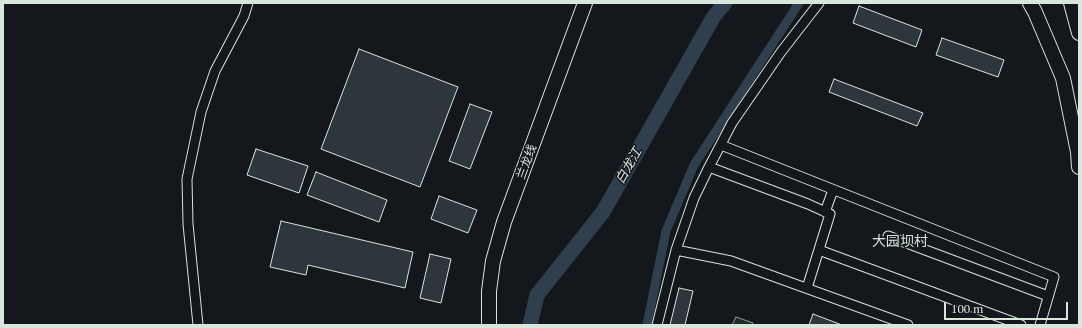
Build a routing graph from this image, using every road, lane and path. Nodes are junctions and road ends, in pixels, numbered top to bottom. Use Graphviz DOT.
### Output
graph roads {
  1 [pos="248,3"];
  2 [pos="585,3"];
  3 [pos="819,3"];
  4 [pos="1030,3"];
  5 [pos="1071,3"];
  6 [pos="1079,33"];
  7 [pos="721,145"];
  8 [pos="709,167"];
  9 [pos="1079,167"];
  10 [pos="833,190"];
  11 [pos="825,212"];
  12 [pos="888,236"];
  13 [pos="676,250"];
  14 [pos="819,250"];
  15 [pos="807,288"];
  16 [pos="1048,296"];
  17 [pos="198,325"];
  18 [pos="488,325"];
  19 [pos="657,325"];
  20 [pos="908,325"];
  21 [pos="1021,325"];
  22 [pos="1040,325"];
  1 -- 17 [label="street"];
  2 -- 18 [label="highway, 兰龙线"];
  3 -- 7 [label="street"];
  4 -- 9 [label="highway"];
  5 -- 6 [label="highway"];
  7 -- 8 [label="street"];
  7 -- 10 [label="street"];
  8 -- 11 [label="street"];
  8 -- 13 [label="street"];
  10 -- 11 [label="street"];
  10 -- 16 [label="street"];
  11 -- 14 [label="street"];
  12 -- 16 [label="street"];
  13 -- 15 [label="street"];
  13 -- 19 [label="street"];
  14 -- 15 [label="street"];
  14 -- 21 [label="street"];
  15 -- 20 [label="street"];
  16 -- 22 [label="street"];
}
